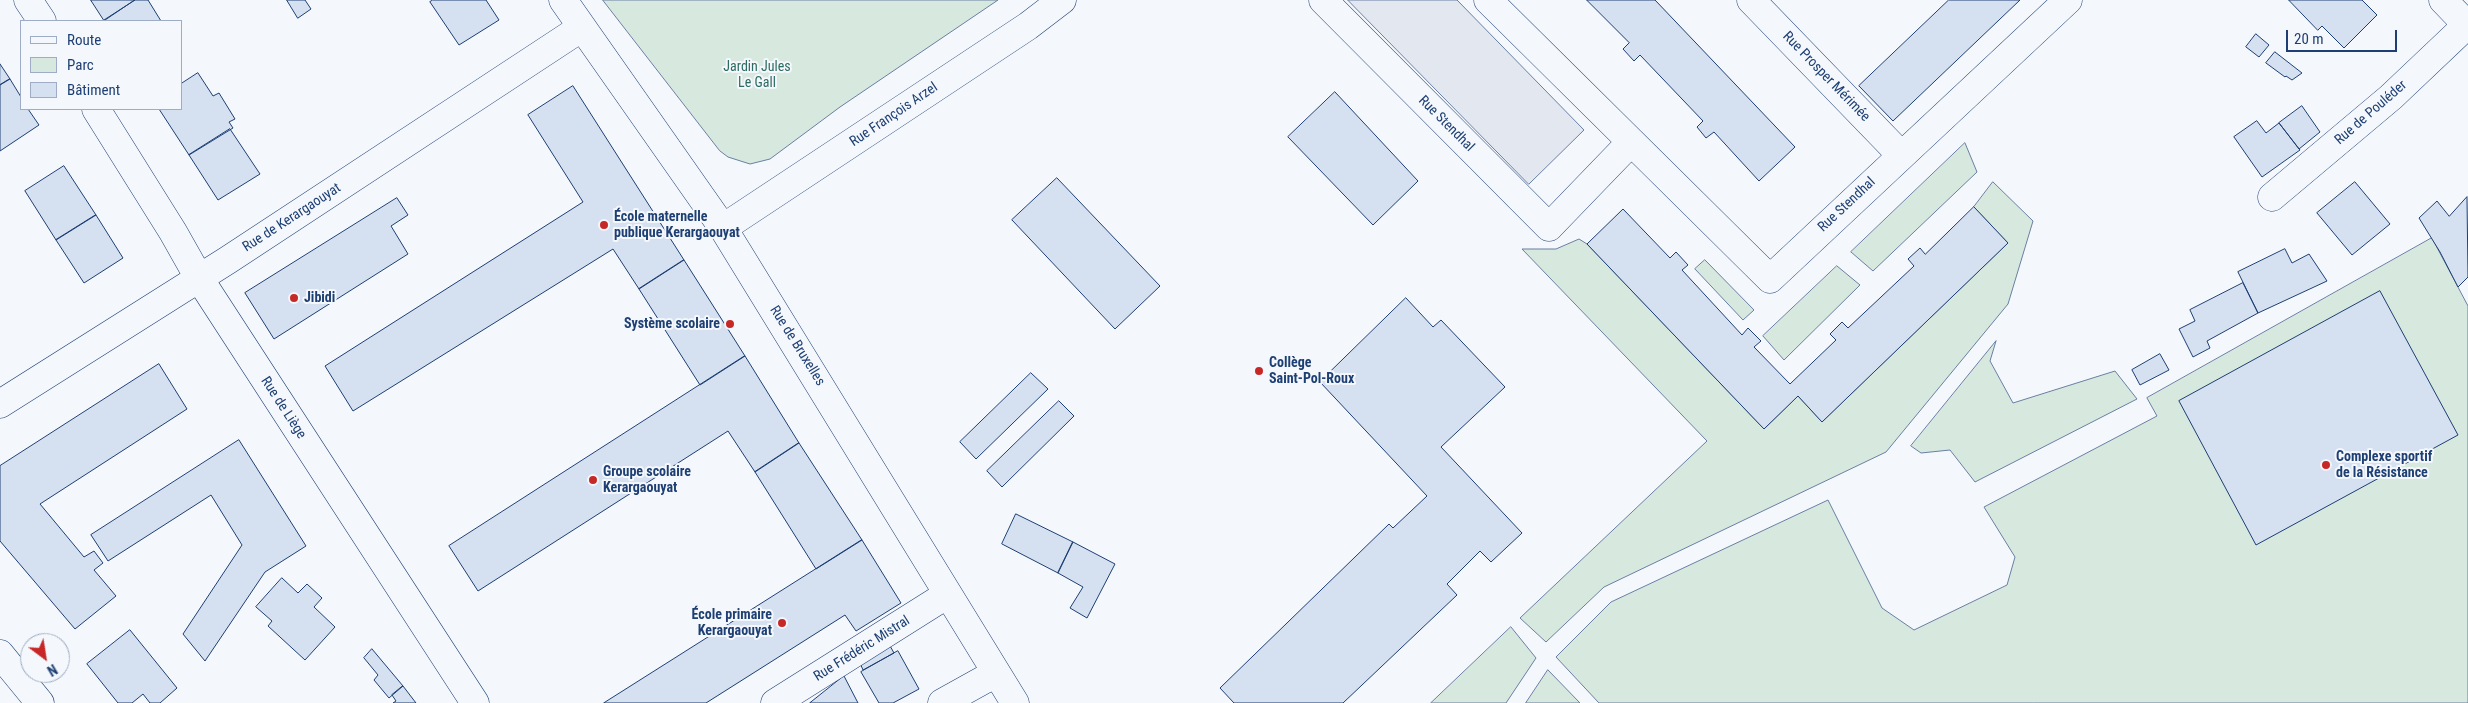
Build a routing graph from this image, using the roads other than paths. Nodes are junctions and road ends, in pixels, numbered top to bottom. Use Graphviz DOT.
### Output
graph roads {
  1 [pos="28,0"];
  2 [pos="562,0"];
  3 [pos="1062,0"];
  4 [pos="1324,0"];
  5 [pos="1488,0"];
  6 [pos="1751,0"];
  7 [pos="2068,0"];
  8 [pos="2442,0"];
  9 [pos="41,20"];
  10 [pos="2468,26"];
  11 [pos="581,28"];
  12 [pos="97,110"];
  13 [pos="1631,142"];
  14 [pos="1901,155"];
  15 [pos="2272,197"];
  16 [pos="724,228"];
  17 [pos="199,278"];
  18 [pos="0,404"];
  19 [pos="948,594"];
  20 [pos="0,654"];
  21 [pos="996,674"];
  22 [pos="40,703"];
  23 [pos="475,703"];
  24 [pos="775,703"];
  25 [pos="942,703"];
  26 [pos="1015,703"];
  1 -- 9 [label="street"];
  2 -- 11 [label="street, Rue de Bruxelles"];
  3 -- 16 [label="street, Rue François Arzel"];
  4 -- 13 [label="street, Rue Stendhal"];
  5 -- 13 [label="street, Rue Stendhal"];
  6 -- 14 [label="street, Rue Prosper Mérimée"];
  7 -- 14 [label="street, Rue Stendhal"];
  8 -- 10 [label="street, Rue de Pouléder"];
  10 -- 15 [label="street, Rue de Pouléder"];
  11 -- 16 [label="street, Rue de Bruxelles"];
  11 -- 17 [label="street, Rue de Kerargaouyat"];
  12 -- 17 [label="street, Rue de Liège"];
  13 -- 14 [label="street, Rue Stendhal"];
  16 -- 19 [label="street, Rue de Bruxelles"];
  17 -- 18 [label="street, Rue de Kerargaouyat"];
  17 -- 23 [label="street, Rue de Liège"];
  19 -- 21 [label="street, Rue de Bruxelles"];
  19 -- 24 [label="street, Rue Frédéric Mistral"];
  20 -- 22 [label="street"];
  21 -- 25 [label="street"];
  21 -- 26 [label="street, Rue de Bruxelles"];
}
